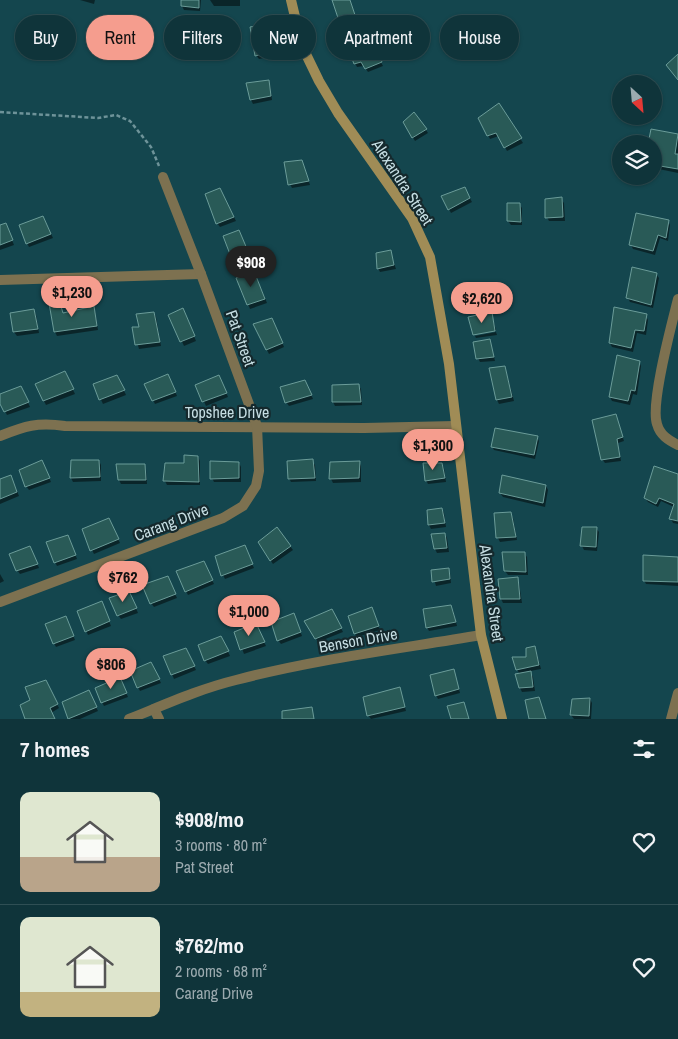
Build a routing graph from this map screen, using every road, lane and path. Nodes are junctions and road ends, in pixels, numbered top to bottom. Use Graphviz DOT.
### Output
graph roads {
  1 [pos="291,0"];
  2 [pos="0,112"];
  3 [pos="163,177"];
  4 [pos="201,274"];
  5 [pos="0,280"];
  6 [pos="678,299"];
  7 [pos="257,426"];
  8 [pos="455,426"];
  9 [pos="0,436"];
  10 [pos="678,445"];
  11 [pos="0,602"];
  12 [pos="481,635"];
  13 [pos="678,693"];
  14 [pos="154,709"];
  15 [pos="129,719"];
  16 [pos="159,719"];
  17 [pos="502,719"];
  18 [pos="671,719"];
  1 -- 8 [label="main road, Alexandra Street"];
  2 -- 3 [label="path"];
  3 -- 4 [label="street, Pat Street"];
  4 -- 5 [label="street"];
  4 -- 7 [label="street, Pat Street"];
  6 -- 10 [label="street"];
  7 -- 8 [label="street, Topshee Drive"];
  7 -- 9 [label="street, Topshee Drive"];
  7 -- 11 [label="street, Carang Drive"];
  8 -- 12 [label="main road, Alexandra Street"];
  12 -- 14 [label="street, Benson Drive"];
  12 -- 17 [label="main road, Alexandra Street"];
  13 -- 18 [label="street"];
  14 -- 15 [label="street, Benson Drive"];
  14 -- 16 [label="street"];
}
